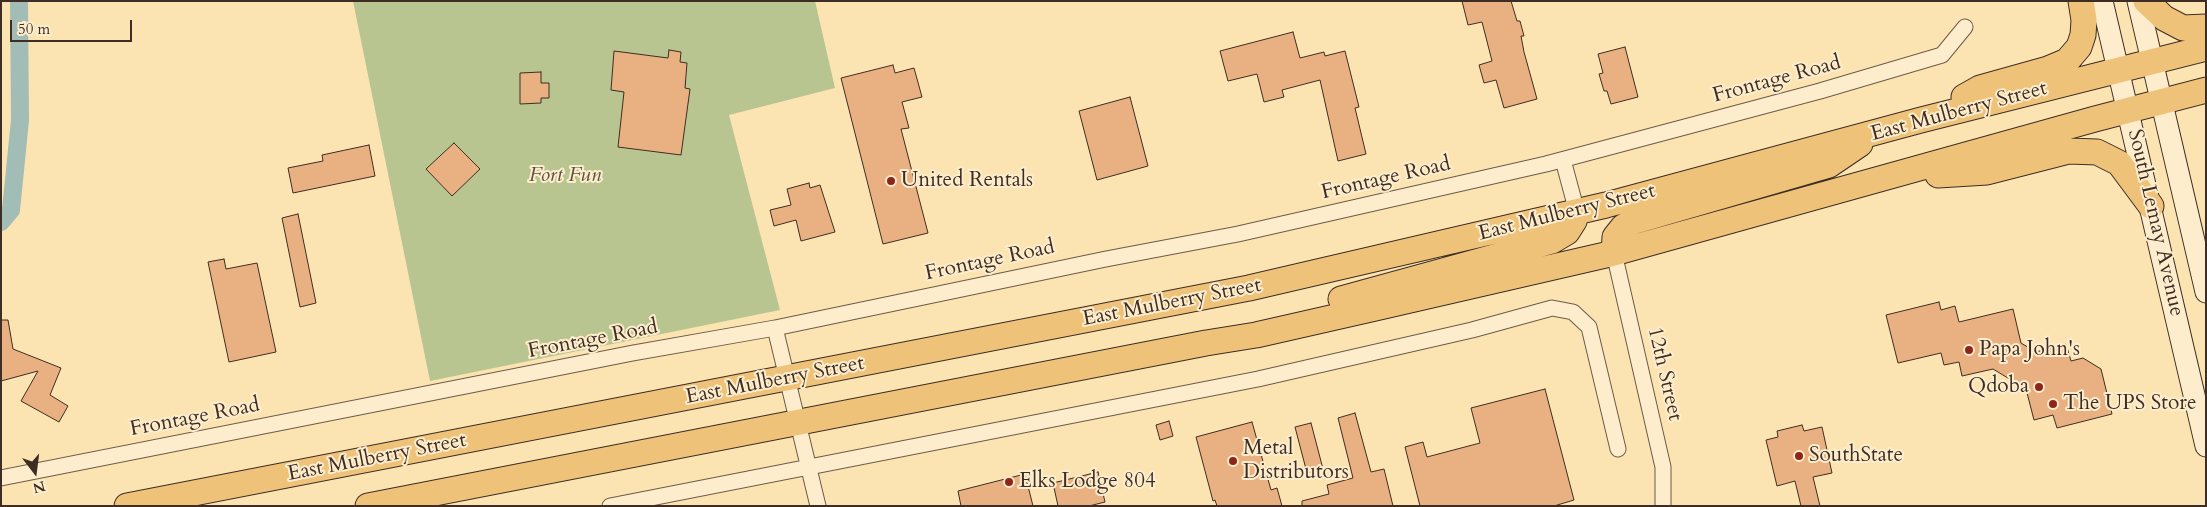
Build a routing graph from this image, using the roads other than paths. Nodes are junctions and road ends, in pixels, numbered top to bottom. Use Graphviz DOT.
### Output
graph roads {
  1 [pos="2081,1"];
  2 [pos="2102,1"];
  3 [pos="2138,1"];
  4 [pos="2146,1"];
  5 [pos="1965,27"];
  6 [pos="2206,27"];
  7 [pos="2206,48"];
  8 [pos="2152,62"];
  9 [pos="2119,71"];
  10 [pos="2206,90"];
  11 [pos="2162,102"];
  12 [pos="2129,111"];
  13 [pos="1921,120"];
  14 [pos="1874,134"];
  15 [pos="1563,160"];
  16 [pos="1888,179"];
  17 [pos="2151,206"];
  18 [pos="1577,212"];
  19 [pos="1614,254"];
  20 [pos="2206,292"];
  21 [pos="775,328"];
  22 [pos="1206,343"];
  23 [pos="787,379"];
  24 [pos="797,423"];
  25 [pos="2206,446"];
  26 [pos="1618,449"];
  27 [pos="808,468"];
  28 [pos="1,478"];
  29 [pos="127,506"];
  30 [pos="368,506"];
  31 [pos="610,506"];
  32 [pos="818,506"];
  33 [pos="1663,506"];
  1 -- 13 [label="highway"];
  2 -- 9 [label="main road, South Lemay Avenue"];
  3 -- 8 [label="main road, South Lemay Avenue"];
  4 -- 6 [label="highway"];
  5 -- 15 [label="street, Frontage Road"];
  7 -- 8 [label="highway, East Mulberry Street"];
  8 -- 9 [label="highway, East Mulberry Street"];
  8 -- 11 [label="main road, South Lemay Avenue"];
  9 -- 12 [label="main road, South Lemay Avenue"];
  9 -- 13 [label="highway, East Mulberry Street"];
  10 -- 11 [label="highway, East Mulberry Street"];
  11 -- 12 [label="highway, East Mulberry Street"];
  11 -- 20 [label="main road, South Lemay Avenue"];
  12 -- 16 [label="highway, East Mulberry Street"];
  12 -- 17 [label="main road, South Lemay Avenue"];
  13 -- 14 [label="highway, East Mulberry Street"];
  14 -- 18 [label="highway, East Mulberry Street"];
  14 -- 19 [label="highway"];
  15 -- 18 [label="street"];
  15 -- 21 [label="street, Frontage Road"];
  16 -- 17 [label="highway"];
  16 -- 19 [label="highway, East Mulberry Street"];
  17 -- 25 [label="main road, South Lemay Avenue"];
  18 -- 22 [label="highway"];
  18 -- 23 [label="highway, East Mulberry Street"];
  19 -- 22 [label="highway, East Mulberry Street"];
  19 -- 33 [label="street, 12th Street"];
  21 -- 23 [label="street"];
  21 -- 28 [label="street, Frontage Road"];
  22 -- 24 [label="highway, East Mulberry Street"];
  23 -- 24 [label="street"];
  23 -- 29 [label="highway, East Mulberry Street"];
  24 -- 27 [label="street"];
  24 -- 30 [label="highway, East Mulberry Street"];
  26 -- 27 [label="street"];
  27 -- 31 [label="street"];
  27 -- 32 [label="street"];
}
